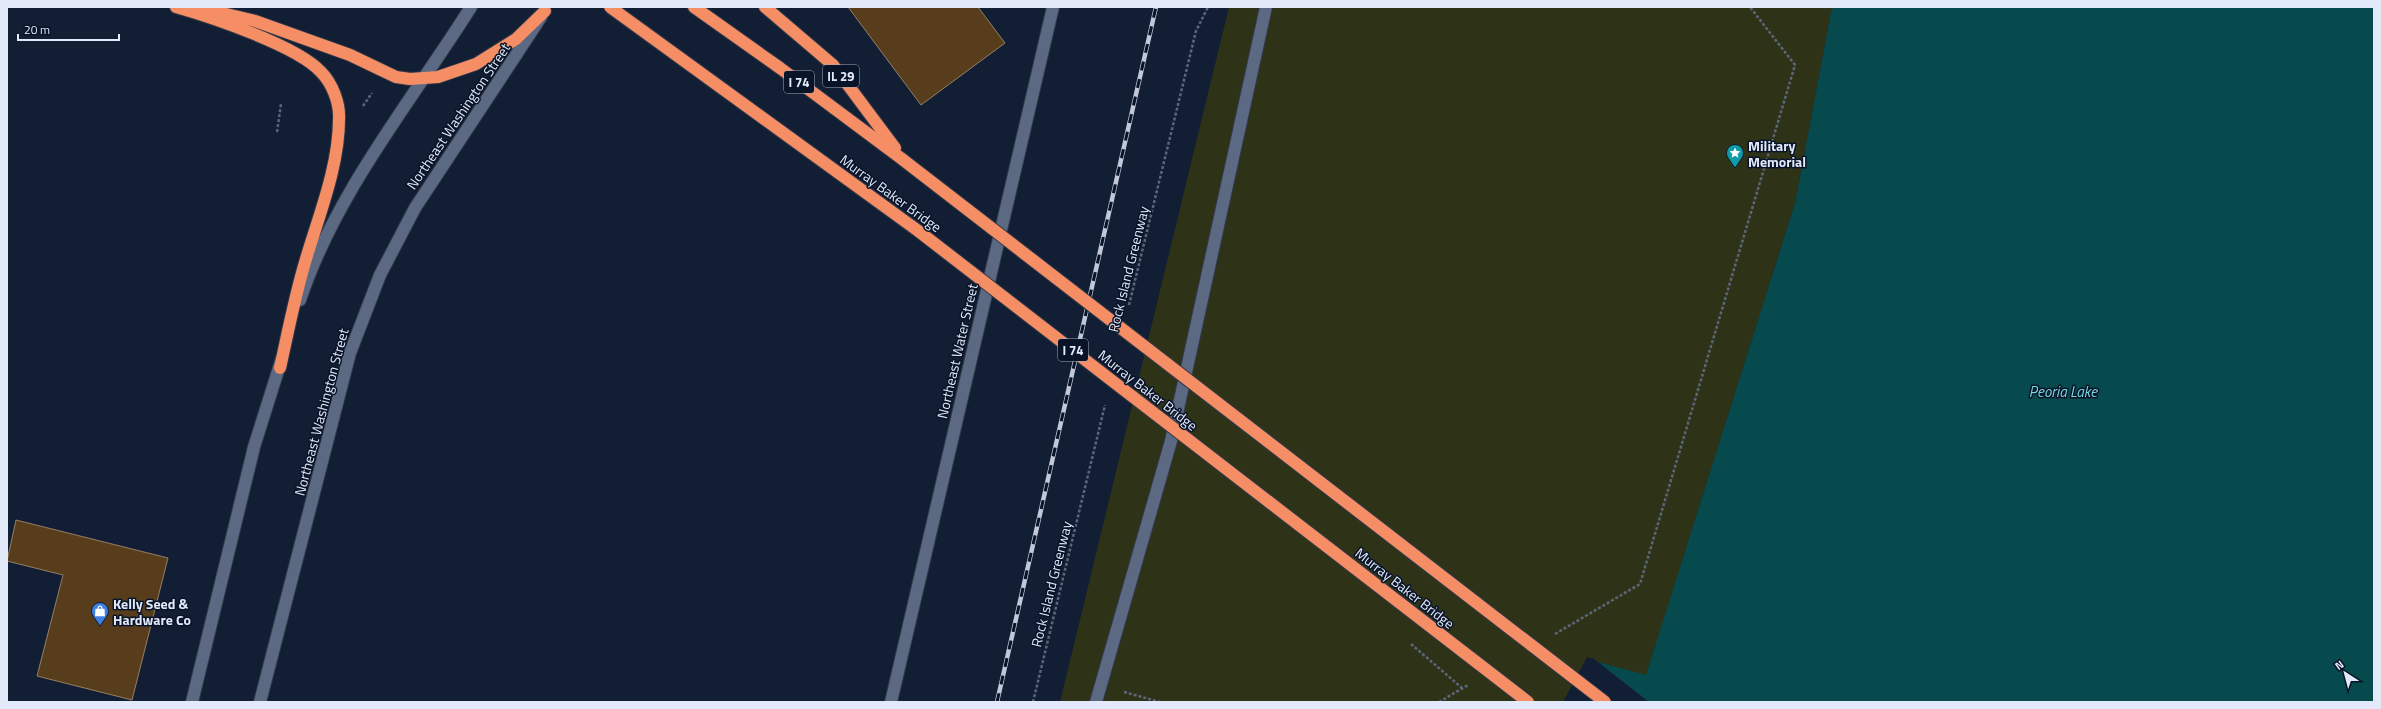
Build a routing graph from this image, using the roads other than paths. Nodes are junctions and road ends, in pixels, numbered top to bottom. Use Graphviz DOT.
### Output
graph roads {
  1 [pos="176,7"];
  2 [pos="197,7"];
  3 [pos="472,7"];
  4 [pos="610,7"];
  5 [pos="694,7"];
  6 [pos="765,7"];
  7 [pos="1054,7"];
  8 [pos="1266,7"];
  9 [pos="546,9"];
  10 [pos="425,78"];
  11 [pos="902,159"];
  12 [pos="280,368"];
  13 [pos="192,702"];
  14 [pos="260,702"];
  15 [pos="891,702"];
  16 [pos="1096,702"];
  17 [pos="1528,702"];
  18 [pos="1605,702"];
  1 -- 12 [label="highway"];
  2 -- 10 [label="highway"];
  3 -- 10 [label="street"];
  4 -- 17 [label="highway, Murray Baker Bridge / I 74, bridge"];
  5 -- 11 [label="highway, I 74"];
  6 -- 11 [label="highway, IL 29"];
  7 -- 15 [label="street, Northeast Water Street"];
  8 -- 16 [label="street"];
  9 -- 10 [label="highway"];
  9 -- 14 [label="street, Northeast Washington Street"];
  10 -- 12 [label="street"];
  11 -- 18 [label="highway, I 74, bridge"];
  12 -- 13 [label="street"];
}
